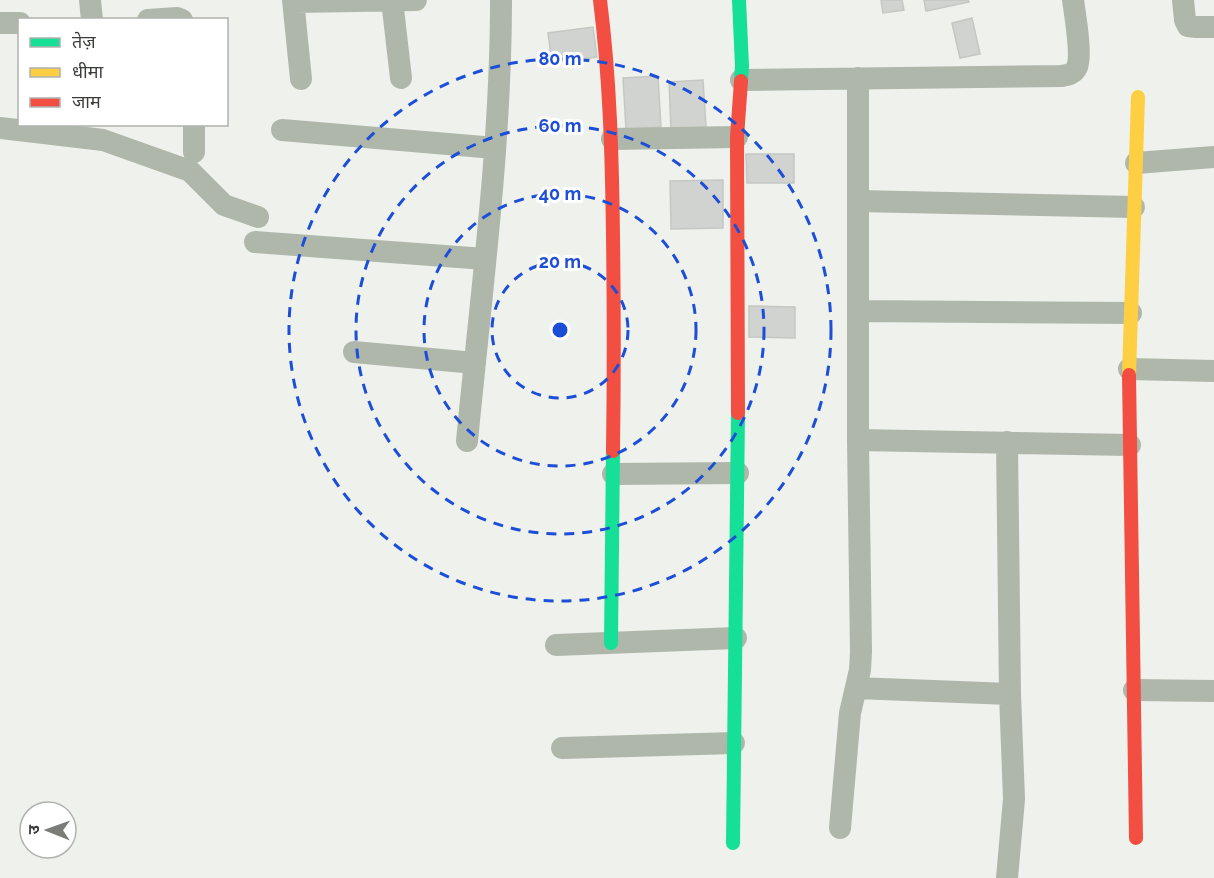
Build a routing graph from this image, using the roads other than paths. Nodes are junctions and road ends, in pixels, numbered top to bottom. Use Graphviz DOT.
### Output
graph roads {
  1 [pos="90,0"];
  2 [pos="416,0"];
  3 [pos="501,0"];
  4 [pos="600,0"];
  5 [pos="739,0"];
  6 [pos="1073,0"];
  7 [pos="1183,0"];
  8 [pos="293,1"];
  9 [pos="392,1"];
  10 [pos="92,18"];
  11 [pos="18,23"];
  12 [pos="0,24"];
  13 [pos="1214,27"];
  14 [pos="400,78"];
  15 [pos="858,78"];
  16 [pos="301,79"];
  17 [pos="741,80"];
  18 [pos="1138,97"];
  19 [pos="194,126"];
  20 [pos="0,128"];
  21 [pos="282,129"];
  22 [pos="737,137"];
  23 [pos="612,139"];
  24 [pos="495,148"];
  25 [pos="194,152"];
  26 [pos="1214,157"];
  27 [pos="1136,164"];
  28 [pos="858,201"];
  29 [pos="1134,207"];
  30 [pos="258,217"];
  31 [pos="255,242"];
  32 [pos="485,259"];
  33 [pos="858,311"];
  34 [pos="1131,313"];
  35 [pos="354,352"];
  36 [pos="475,363"];
  37 [pos="1129,369"];
  38 [pos="1214,371"];
  39 [pos="468,441"];
  40 [pos="858,441"];
  41 [pos="1007,442"];
  42 [pos="1130,445"];
  43 [pos="738,473"];
  44 [pos="613,474"];
  45 [pos="736,638"];
  46 [pos="610,643"];
  47 [pos="556,645"];
  48 [pos="855,688"];
  49 [pos="1134,690"];
  50 [pos="1214,691"];
  51 [pos="1010,694"];
  52 [pos="734,743"];
  53 [pos="562,748"];
  54 [pos="840,828"];
  55 [pos="1136,838"];
  56 [pos="733,843"];
  57 [pos="1006,878"];
  1 -- 10 [label="street"];
  2 -- 9 [label="street"];
  3 -- 24 [label="street"];
  4 -- 23 [label="street"];
  5 -- 17 [label="street"];
  6 -- 15 [label="street"];
  7 -- 13 [label="street"];
  8 -- 9 [label="street"];
  8 -- 16 [label="street"];
  9 -- 14 [label="street"];
  11 -- 12 [label="street"];
  15 -- 17 [label="street"];
  15 -- 28 [label="street"];
  17 -- 22 [label="street"];
  18 -- 27 [label="street"];
  19 -- 25 [label="street"];
  20 -- 30 [label="street"];
  21 -- 24 [label="street"];
  22 -- 23 [label="street"];
  22 -- 43 [label="street"];
  23 -- 44 [label="street"];
  24 -- 32 [label="street"];
  26 -- 27 [label="street"];
  27 -- 29 [label="street"];
  28 -- 29 [label="street"];
  28 -- 33 [label="street"];
  29 -- 34 [label="street"];
  31 -- 32 [label="street"];
  32 -- 36 [label="street"];
  33 -- 34 [label="street"];
  33 -- 40 [label="street"];
  34 -- 37 [label="street"];
  35 -- 36 [label="street"];
  36 -- 39 [label="street"];
  37 -- 38 [label="street"];
  37 -- 42 [label="street"];
  40 -- 41 [label="street"];
  40 -- 48 [label="street"];
  41 -- 42 [label="street"];
  41 -- 51 [label="street"];
  42 -- 49 [label="street"];
  43 -- 44 [label="street"];
  43 -- 45 [label="street"];
  44 -- 46 [label="street"];
  45 -- 46 [label="street"];
  45 -- 52 [label="street"];
  46 -- 47 [label="street"];
  48 -- 51 [label="street"];
  48 -- 54 [label="street"];
  49 -- 50 [label="street"];
  49 -- 55 [label="street"];
  51 -- 57 [label="street"];
  52 -- 53 [label="street"];
  52 -- 56 [label="street"];
}
